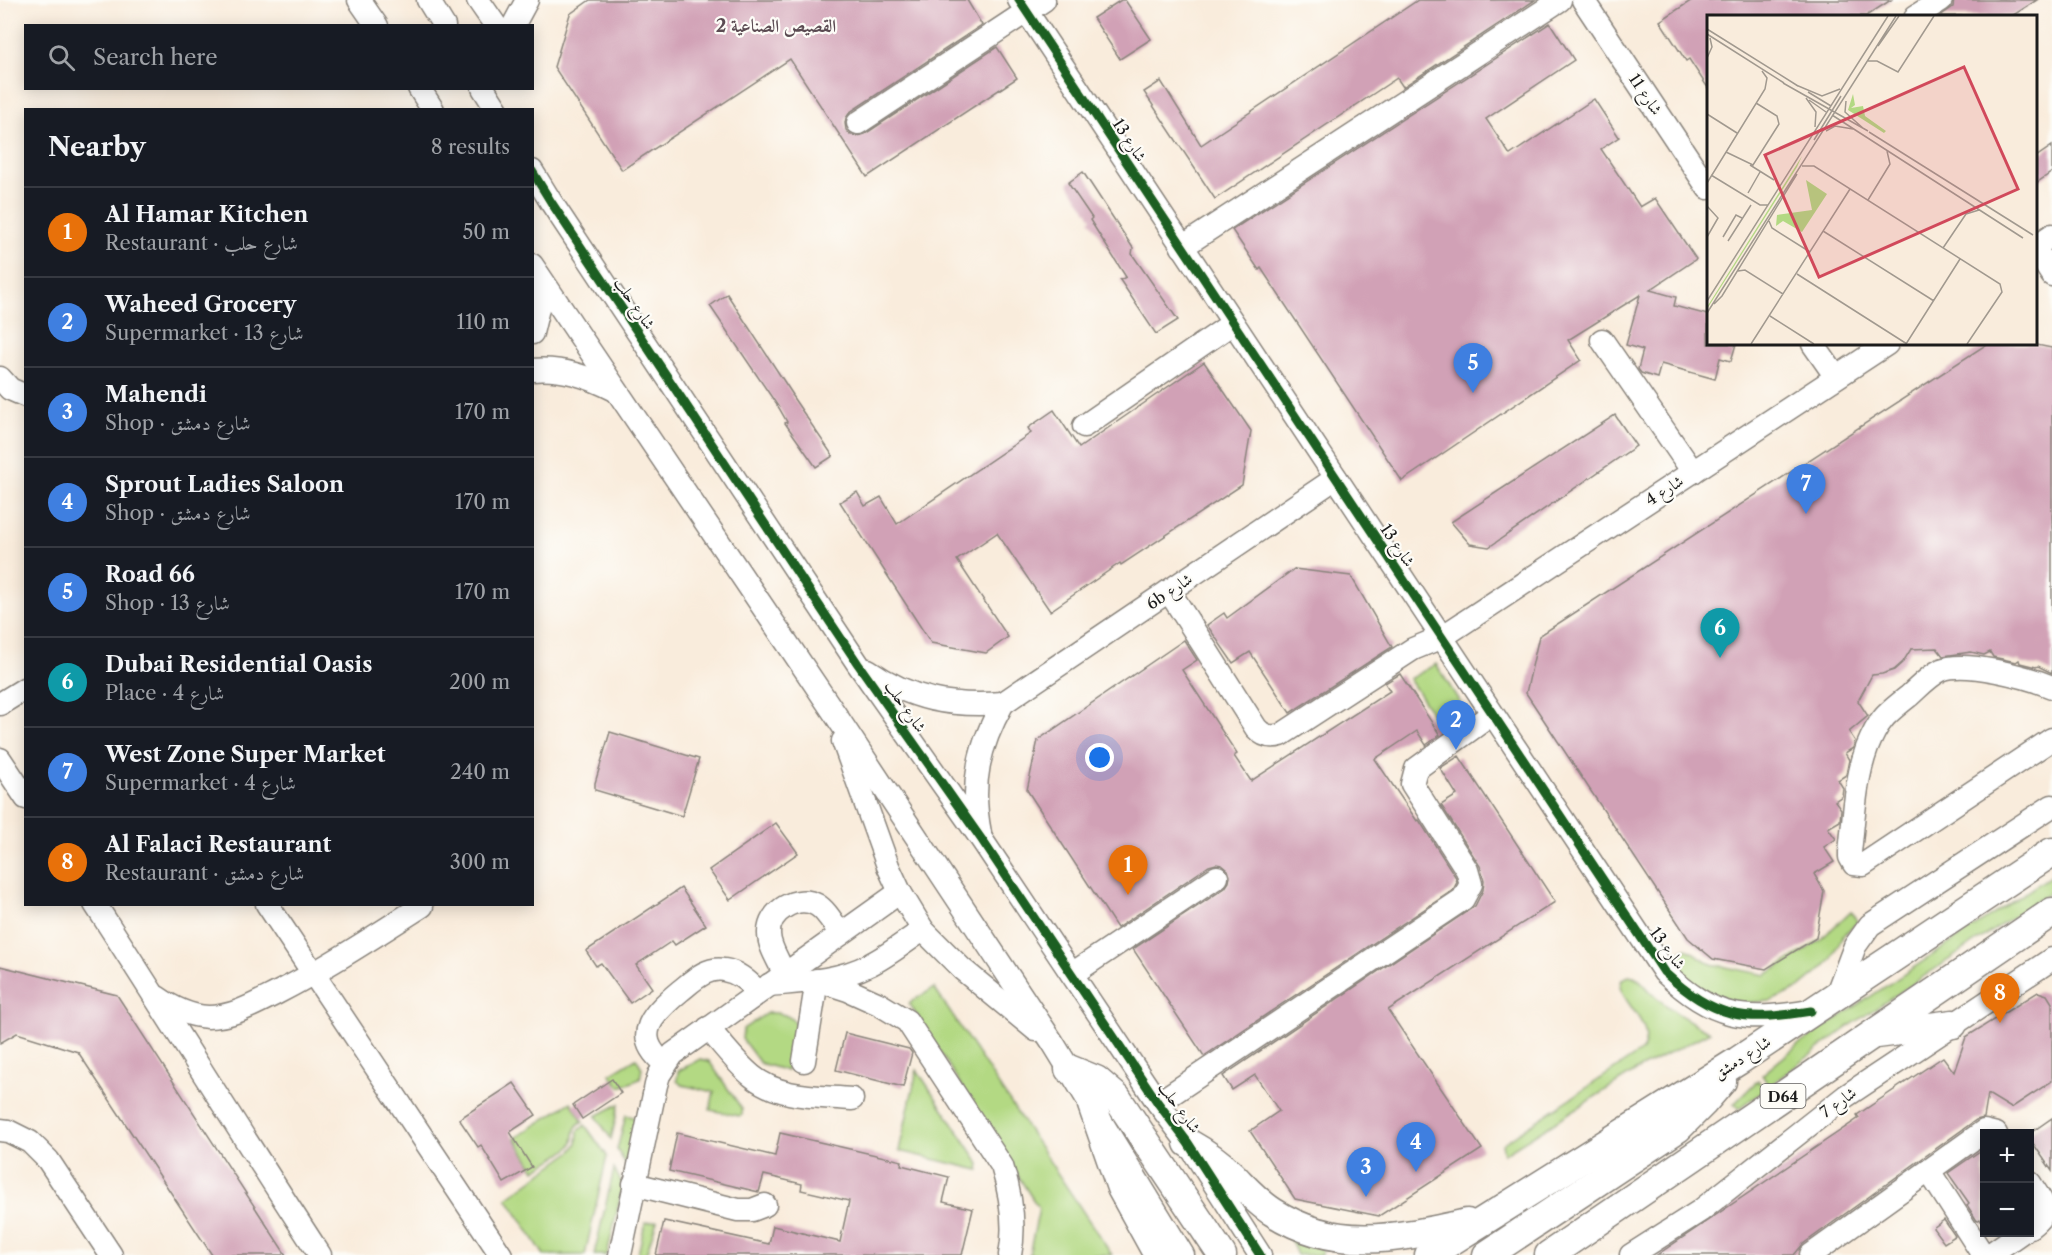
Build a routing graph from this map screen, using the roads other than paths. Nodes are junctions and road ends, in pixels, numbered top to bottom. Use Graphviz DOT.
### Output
graph roads {
  1 [pos="359,0"];
  2 [pos="428,0"];
  3 [pos="478,0"];
  4 [pos="526,0"];
  5 [pos="1560,0"];
  6 [pos="1583,0"];
  7 [pos="1941,0"];
  8 [pos="1030,4"];
  9 [pos="1918,15"];
  10 [pos="375,24"];
  11 [pos="443,24"];
  12 [pos="495,24"];
  13 [pos="514,24"];
  14 [pos="420,90"];
  15 [pos="484,90"];
  16 [pos="501,90"];
  17 [pos="432,108"];
  18 [pos="496,108"];
  19 [pos="503,108"];
  20 [pos="858,123"];
  21 [pos="1700,157"];
  22 [pos="534,174"];
  23 [pos="534,183"];
  24 [pos="1707,184"];
  25 [pos="551,202"];
  26 [pos="2052,235"];
  27 [pos="2037,245"];
  28 [pos="1182,247"];
  29 [pos="2037,252"];
  30 [pos="536,271"];
  31 [pos="2052,275"];
  32 [pos="1233,323"];
  33 [pos="534,325"];
  34 [pos="1602,340"];
  35 [pos="1814,345"];
  36 [pos="1885,345"];
  37 [pos="534,370"];
  38 [pos="1836,377"];
  39 [pos="0,378"];
  40 [pos="616,390"];
  41 [pos="24,395"];
  42 [pos="1084,426"];
  43 [pos="1693,472"];
  44 [pos="1336,478"];
  45 [pos="1169,591"];
  46 [pos="1442,638"];
  47 [pos="858,664"];
  48 [pos="2052,687"];
  49 [pos="24,689"];
  50 [pos="1003,703"];
  51 [pos="0,704"];
  52 [pos="835,714"];
  53 [pos="1492,714"];
  54 [pos="2052,739"];
  55 [pos="0,759"];
  56 [pos="24,795"];
  57 [pos="2052,806"];
  58 [pos="982,840"];
  59 [pos="2052,852"];
  60 [pos="1217,877"];
  61 [pos="900,892"];
  62 [pos="96,906"];
  63 [pos="268,906"];
  64 [pos="422,906"];
  65 [pos="2052,912"];
  66 [pos="923,930"];
  67 [pos="841,934"];
  68 [pos="2052,959"];
  69 [pos="314,974"];
  70 [pos="1072,974"];
  71 [pos="817,980"];
  72 [pos="770,984"];
  73 [pos="154,994"];
  74 [pos="1836,996"];
  75 [pos="1811,1011"];
  76 [pos="1953,1024"];
  77 [pos="708,1028"];
  78 [pos="1872,1035"];
  79 [pos="1053,1043"];
  80 [pos="804,1061"];
  81 [pos="1737,1061"];
  82 [pos="665,1064"];
  83 [pos="1069,1069"];
  84 [pos="852,1098"];
  85 [pos="1158,1103"];
  86 [pos="1092,1105"];
  87 [pos="0,1130"];
  88 [pos="1980,1134"];
  89 [pos="1188,1143"];
  90 [pos="1929,1172"];
  91 [pos="634,1184"];
  92 [pos="2034,1190"];
  93 [pos="765,1205"];
  94 [pos="1486,1219"];
  95 [pos="2034,1224"];
  96 [pos="2016,1237"];
  97 [pos="111,1255"];
  98 [pos="320,1255"];
  99 [pos="501,1255"];
  100 [pos="620,1255"];
  101 [pos="1010,1255"];
  102 [pos="1158,1255"];
  103 [pos="1183,1255"];
  104 [pos="1222,1255"];
  105 [pos="1260,1255"];
  106 [pos="1429,1255"];
  107 [pos="1486,1255"];
  108 [pos="1549,1255"];
  109 [pos="1631,1255"];
  110 [pos="1811,1255"];
  111 [pos="1983,1255"];
  112 [pos="1989,1255"];
  1 -- 10 [label="street"];
  2 -- 11 [label="street"];
  3 -- 12 [label="street"];
  4 -- 13 [label="street"];
  5 -- 28 [label="street"];
  6 -- 21 [label="street, شارع 11"];
  7 -- 9 [label="street"];
  8 -- 20 [label="street"];
  8 -- 28 [label="street, شارع 13"];
  14 -- 17 [label="street"];
  15 -- 18 [label="street"];
  16 -- 19 [label="street"];
  21 -- 24 [label="street, شارع 11"];
  22 -- 25 [label="street, شارع حلب"];
  23 -- 25 [label="street"];
  25 -- 47 [label="street, شارع حلب"];
  26 -- 27 [label="street"];
  28 -- 32 [label="street, شارع 13"];
  29 -- 31 [label="street"];
  30 -- 33 [label="street"];
  30 -- 40 [label="street"];
  32 -- 42 [label="street"];
  32 -- 44 [label="street, شارع 13"];
  34 -- 43 [label="street"];
  35 -- 38 [label="street"];
  36 -- 38 [label="street, شارع 4"];
  37 -- 40 [label="street"];
  38 -- 43 [label="street, شارع 4"];
  39 -- 41 [label="street"];
  40 -- 52 [label="street"];
  43 -- 46 [label="street, شارع 4"];
  44 -- 45 [label="street, 6b شارع"];
  44 -- 46 [label="street, شارع 13"];
  45 -- 46 [label="street, شارع 4"];
  45 -- 50 [label="street, 6b شارع"];
  46 -- 53 [label="street, شارع 13"];
  47 -- 50 [label="street"];
  47 -- 58 [label="street, شارع حلب"];
  48 -- 54 [label="street"];
  49 -- 51 [label="street"];
  50 -- 58 [label="street, 6b شارع"];
  52 -- 61 [label="street"];
  52 -- 79 [label="street"];
  53 -- 75 [label="street, شارع 13"];
  53 -- 85 [label="street"];
  55 -- 56 [label="street"];
  57 -- 74 [label="street"];
  58 -- 70 [label="street, شارع حلب"];
  59 -- 74 [label="main road, شارع دمشق"];
  60 -- 70 [label="street"];
  61 -- 66 [label="street"];
  61 -- 67 [label="street"];
  62 -- 73 [label="street"];
  63 -- 69 [label="street"];
  64 -- 69 [label="street"];
  65 -- 78 [label="main road, D64"];
  66 -- 71 [label="street"];
  66 -- 79 [label="street"];
  67 -- 72 [label="street"];
  67 -- 72 [label="street"];
  68 -- 76 [label="street, شارع 7"];
  69 -- 73 [label="street"];
  69 -- 99 [label="street"];
  70 -- 85 [label="street, شارع حلب"];
  71 -- 72 [label="street"];
  71 -- 80 [label="street"];
  71 -- 101 [label="street"];
  72 -- 77 [label="street"];
  72 -- 82 [label="street"];
  73 -- 98 [label="street"];
  74 -- 75 [label="main road, شارع دمشق"];
  75 -- 81 [label="main road, شارع دمشق"];
  76 -- 78 [label="main road"];
  76 -- 109 [label="street, شارع 7"];
  77 -- 82 [label="street"];
  77 -- 84 [label="street"];
  78 -- 108 [label="main road, D64"];
  79 -- 83 [label="street"];
  81 -- 94 [label="main road, شارع دمشق"];
  81 -- 107 [label="main road"];
  82 -- 91 [label="street"];
  83 -- 86 [label="street"];
  83 -- 104 [label="main road"];
  85 -- 89 [label="street, شارع حلب"];
  86 -- 102 [label="main road"];
  86 -- 103 [label="street"];
  87 -- 97 [label="street"];
  88 -- 90 [label="street"];
  89 -- 94 [label="main road"];
  89 -- 105 [label="street, شارع حلب"];
  90 -- 110 [label="street"];
  90 -- 111 [label="street"];
  91 -- 93 [label="street"];
  91 -- 100 [label="street"];
  92 -- 95 [label="street"];
  94 -- 106 [label="main road, شارع دمشق"];
  96 -- 112 [label="street"];
}
